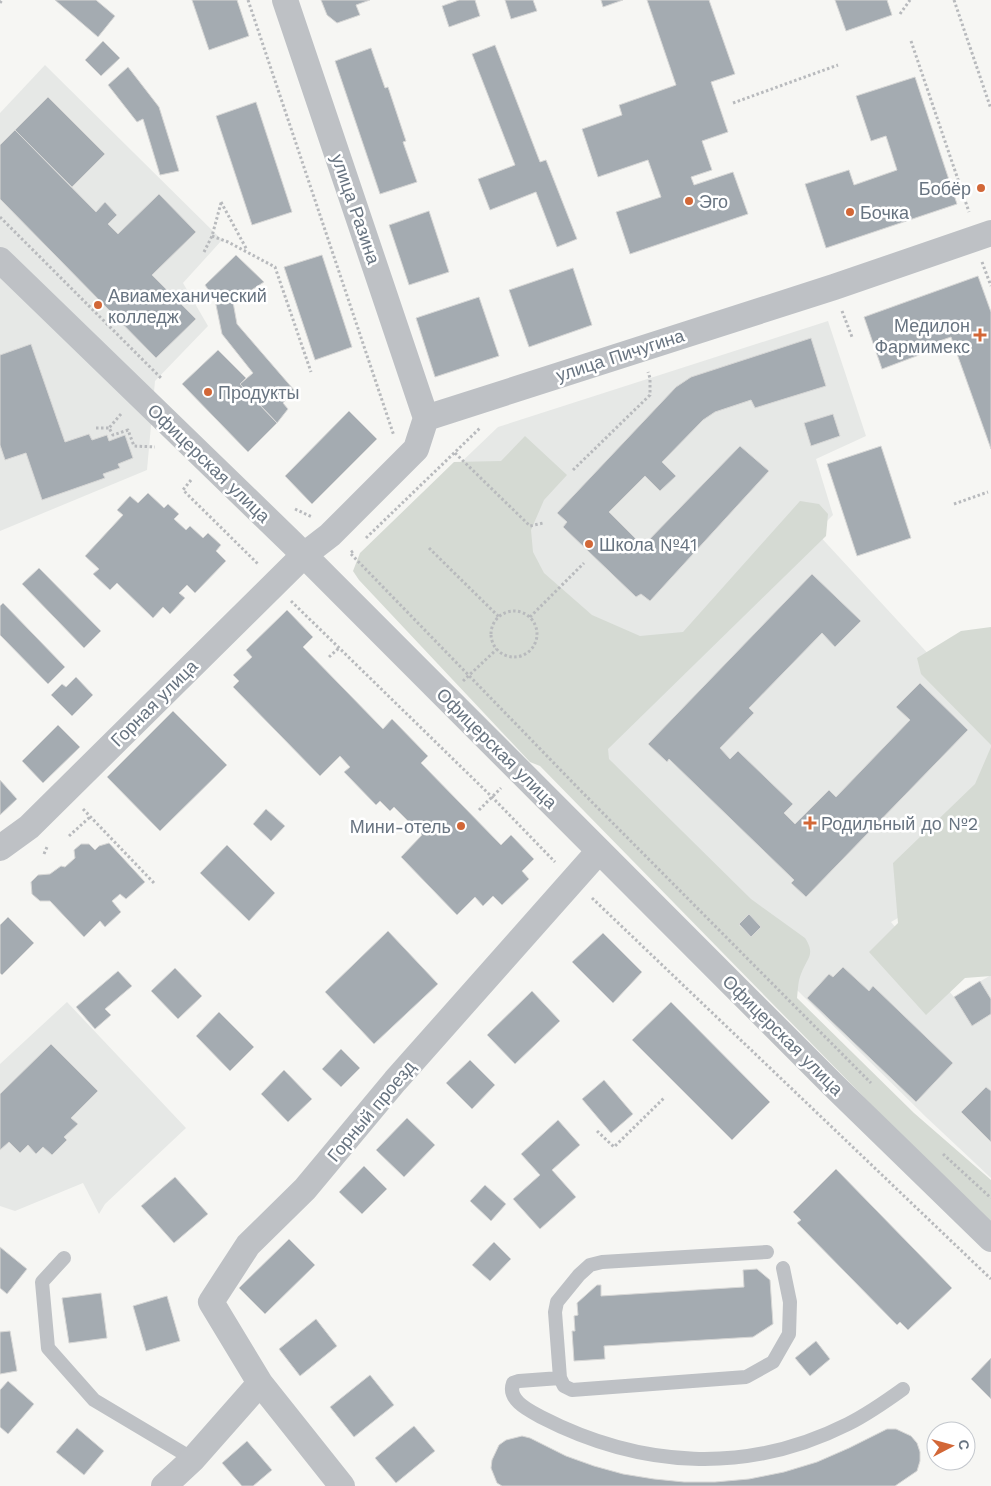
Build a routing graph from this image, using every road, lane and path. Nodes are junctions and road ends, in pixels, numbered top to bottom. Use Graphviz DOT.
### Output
graph roads {
  1 [pos="248,0"];
  2 [pos="285,0"];
  3 [pos="910,0"];
  4 [pos="954,0"];
  5 [pos="900,14"];
  6 [pos="912,41"];
  7 [pos="838,66"];
  8 [pos="733,103"];
  9 [pos="991,109"];
  10 [pos="970,212"];
  11 [pos="0,217"];
  12 [pos="991,232"];
  13 [pos="212,236"];
  14 [pos="204,252"];
  15 [pos="248,252"];
  16 [pos="0,260"];
  17 [pos="982,260"];
  18 [pos="991,286"];
  19 [pos="647,366"];
  20 [pos="311,372"];
  21 [pos="166,383"];
  22 [pos="121,414"];
  23 [pos="426,418"];
  24 [pos="485,423"];
  25 [pos="96,428"];
  26 [pos="109,428"];
  27 [pos="394,438"];
  28 [pos="161,447"];
  29 [pos="455,453"];
  30 [pos="573,470"];
  31 [pos="187,485"];
  32 [pos="988,492"];
  33 [pos="954,504"];
  34 [pos="292,508"];
  35 [pos="313,517"];
  36 [pos="543,523"];
  37 [pos="364,540"];
  38 [pos="357,546"];
  39 [pos="428,548"];
  40 [pos="304,555"];
  41 [pos="584,563"];
  42 [pos="269,577"];
  43 [pos="499,617"];
  44 [pos="530,617"];
  45 [pos="339,648"];
  46 [pos="497,648"];
  47 [pos="329,658"];
  48 [pos="468,675"];
  49 [pos="446,696"];
  50 [pos="519,770"];
  51 [pos="492,797"];
  52 [pos="479,810"];
  53 [pos="69,836"];
  54 [pos="0,848"];
  55 [pos="599,851"];
  56 [pos="573,880"];
  57 [pos="154,883"];
  58 [pos="873,1085"];
  59 [pos="665,1097"];
  60 [pos="598,1131"];
  61 [pos="943,1153"];
  62 [pos="991,1198"];
  63 [pos="991,1239"];
  64 [pos="767,1252"];
  65 [pos="64,1258"];
  66 [pos="783,1268"];
  67 [pos="991,1279"];
  68 [pos="560,1378"];
  69 [pos="260,1383"];
  70 [pos="903,1389"];
  71 [pos="193,1459"];
  72 [pos="164,1486"];
  73 [pos="342,1486"];
  1 -- 27 [label="path"];
  2 -- 23 [label="street, улица Разина"];
  3 -- 5 [label="path"];
  4 -- 9 [label="path"];
  6 -- 10 [label="path"];
  7 -- 8 [label="path"];
  11 -- 21 [label="path"];
  12 -- 23 [label="street, улица Пичугина"];
  13 -- 14 [label="path"];
  13 -- 15 [label="path"];
  13 -- 15 [label="path"];
  15 -- 20 [label="path"];
  16 -- 40 [label="street, Офицерская улица"];
  17 -- 18 [label="path"];
  19 -- 30 [label="path"];
  22 -- 26 [label="path"];
  23 -- 40 [label="street"];
  24 -- 29 [label="path"];
  25 -- 26 [label="path"];
  26 -- 28 [label="path"];
  29 -- 36 [label="path"];
  29 -- 37 [label="path"];
  31 -- 42 [label="path"];
  32 -- 33 [label="path"];
  34 -- 35 [label="path"];
  38 -- 48 [label="path"];
  39 -- 43 [label="path"];
  40 -- 42 [label="street, Горная улица"];
  40 -- 49 [label="street, Офицерская улица"];
  41 -- 44 [label="path"];
  42 -- 45 [label="path"];
  42 -- 54 [label="street, Горная улица"];
  43 -- 44 [label="path"];
  43 -- 46 [label="path"];
  44 -- 46 [label="path"];
  45 -- 47 [label="path"];
  45 -- 51 [label="path"];
  46 -- 48 [label="path"];
  48 -- 49 [label="path"];
  48 -- 58 [label="path"];
  49 -- 50 [label="street, Офицерская улица"];
  50 -- 51 [label="path"];
  50 -- 55 [label="street, Офицерская улица"];
  51 -- 52 [label="path"];
  51 -- 56 [label="path"];
  53 -- 57 [label="path"];
  55 -- 56 [label="street, Горный проезд"];
  55 -- 63 [label="street, Офицерская улица"];
  56 -- 67 [label="path"];
  56 -- 69 [label="street, Горный проезд"];
  59 -- 60 [label="path"];
  61 -- 62 [label="path"];
  64 -- 68 [label="lane"];
  65 -- 71 [label="lane"];
  66 -- 68 [label="lane"];
  68 -- 70 [label="lane"];
  69 -- 71 [label="street"];
  69 -- 73 [label="street, Горный проезд"];
  71 -- 72 [label="street"];
}
